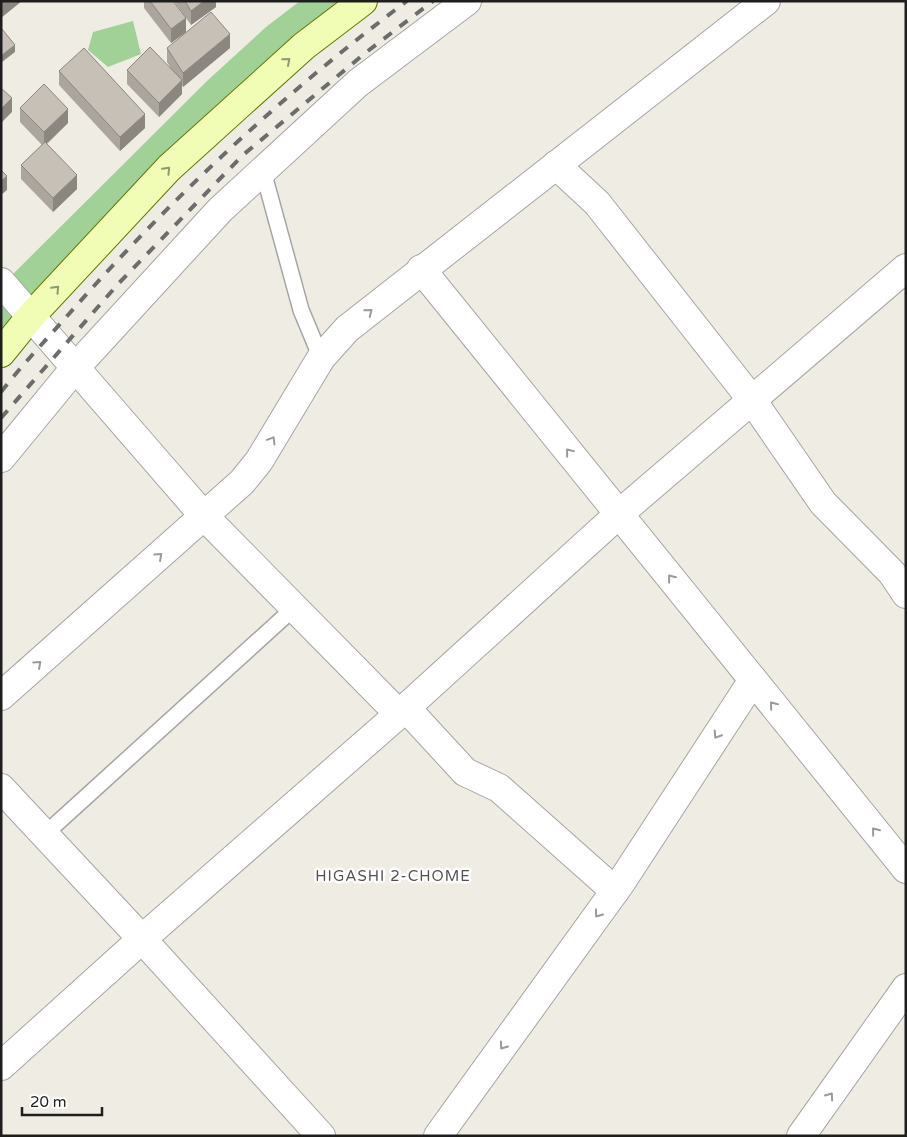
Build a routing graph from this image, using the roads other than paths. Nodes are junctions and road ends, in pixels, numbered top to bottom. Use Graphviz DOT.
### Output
graph roads {
  1 [pos="363,1"];
  2 [pos="467,1"];
  3 [pos="766,1"];
  4 [pos="556,165"];
  5 [pos="263,171"];
  6 [pos="906,268"];
  7 [pos="421,269"];
  8 [pos="1,282"];
  9 [pos="31,316"];
  10 [pos="1,352"];
  11 [pos="321,358"];
  12 [pos="75,368"];
  13 [pos="752,400"];
  14 [pos="1,458"];
  15 [pos="619,514"];
  16 [pos="204,516"];
  17 [pos="906,594"];
  18 [pos="294,608"];
  19 [pos="753,680"];
  20 [pos="1,696"];
  21 [pos="403,711"];
  22 [pos="1,788"];
  23 [pos="44,835"];
  24 [pos="906,869"];
  25 [pos="615,891"];
  26 [pos="142,939"];
  27 [pos="906,988"];
  28 [pos="1,1066"];
  29 [pos="321,1136"];
  30 [pos="438,1136"];
  31 [pos="802,1136"];
  9 -- 1 [label="street, one-way"];
  2 -- 5 [label="street"];
  3 -- 4 [label="street"];
  4 -- 7 [label="street"];
  4 -- 13 [label="street"];
  5 -- 11 [label="lane"];
  5 -- 12 [label="street"];
  6 -- 13 [label="street"];
  11 -- 7 [label="street, one-way"];
  15 -- 7 [label="street, one-way"];
  8 -- 9 [label="street"];
  9 -- 10 [label="street"];
  9 -- 12 [label="street"];
  16 -- 11 [label="street, one-way"];
  12 -- 14 [label="street"];
  12 -- 16 [label="street"];
  13 -- 15 [label="street"];
  13 -- 17 [label="street"];
  19 -- 15 [label="street, one-way"];
  15 -- 21 [label="street"];
  16 -- 18 [label="street"];
  20 -- 16 [label="street, one-way"];
  18 -- 21 [label="street"];
  18 -- 23 [label="lane"];
  24 -- 19 [label="street, one-way"];
  19 -- 25 [label="street, one-way"];
  21 -- 25 [label="street"];
  21 -- 26 [label="street"];
  22 -- 23 [label="street"];
  23 -- 26 [label="street"];
  25 -- 30 [label="street, one-way"];
  26 -- 28 [label="street"];
  26 -- 29 [label="street"];
  31 -- 27 [label="street, one-way"];
}
